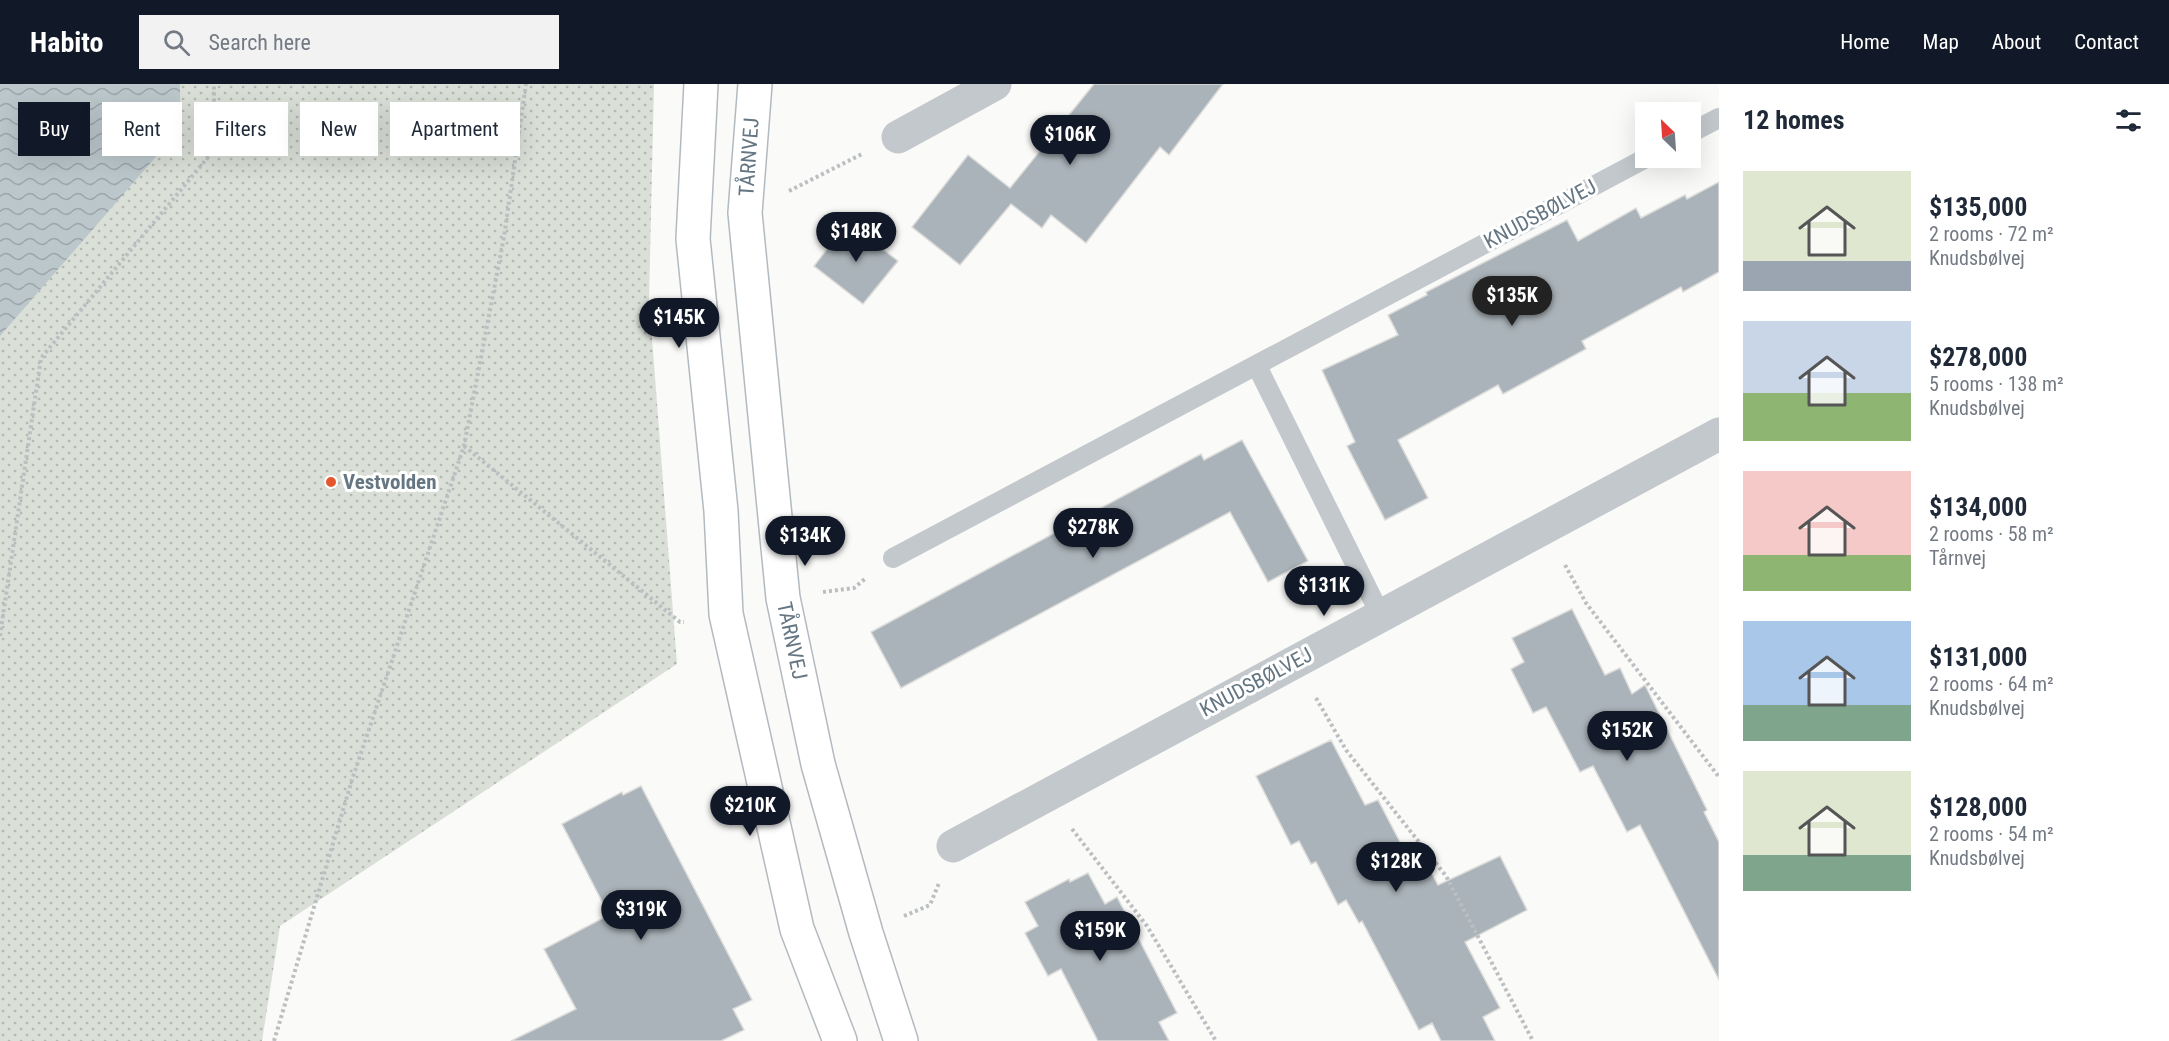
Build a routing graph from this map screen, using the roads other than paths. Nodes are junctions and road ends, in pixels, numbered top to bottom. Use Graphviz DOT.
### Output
graph roads {
  1 [pos="701,84"];
  2 [pos="755,84"];
  3 [pos="995,84"];
  4 [pos="1719,118"];
  5 [pos="1701,127"];
  6 [pos="898,137"];
  7 [pos="1635,164"];
  8 [pos="1257,366"];
  9 [pos="1719,434"];
  10 [pos="893,558"];
  11 [pos="1381,616"];
  12 [pos="953,846"];
  13 [pos="840,1041"];
  14 [pos="902,1041"];
  1 -- 13 [label="street"];
  2 -- 14 [label="street, TÅRNVEJ"];
  3 -- 6 [label="street"];
  4 -- 5 [label="lane"];
  7 -- 8 [label="lane, KNUDSBØLVEJ"];
  8 -- 10 [label="lane, KNUDSBØLVEJ"];
  8 -- 11 [label="lane"];
  9 -- 11 [label="street, KNUDSBØLVEJ"];
  11 -- 12 [label="street, KNUDSBØLVEJ"];
}
